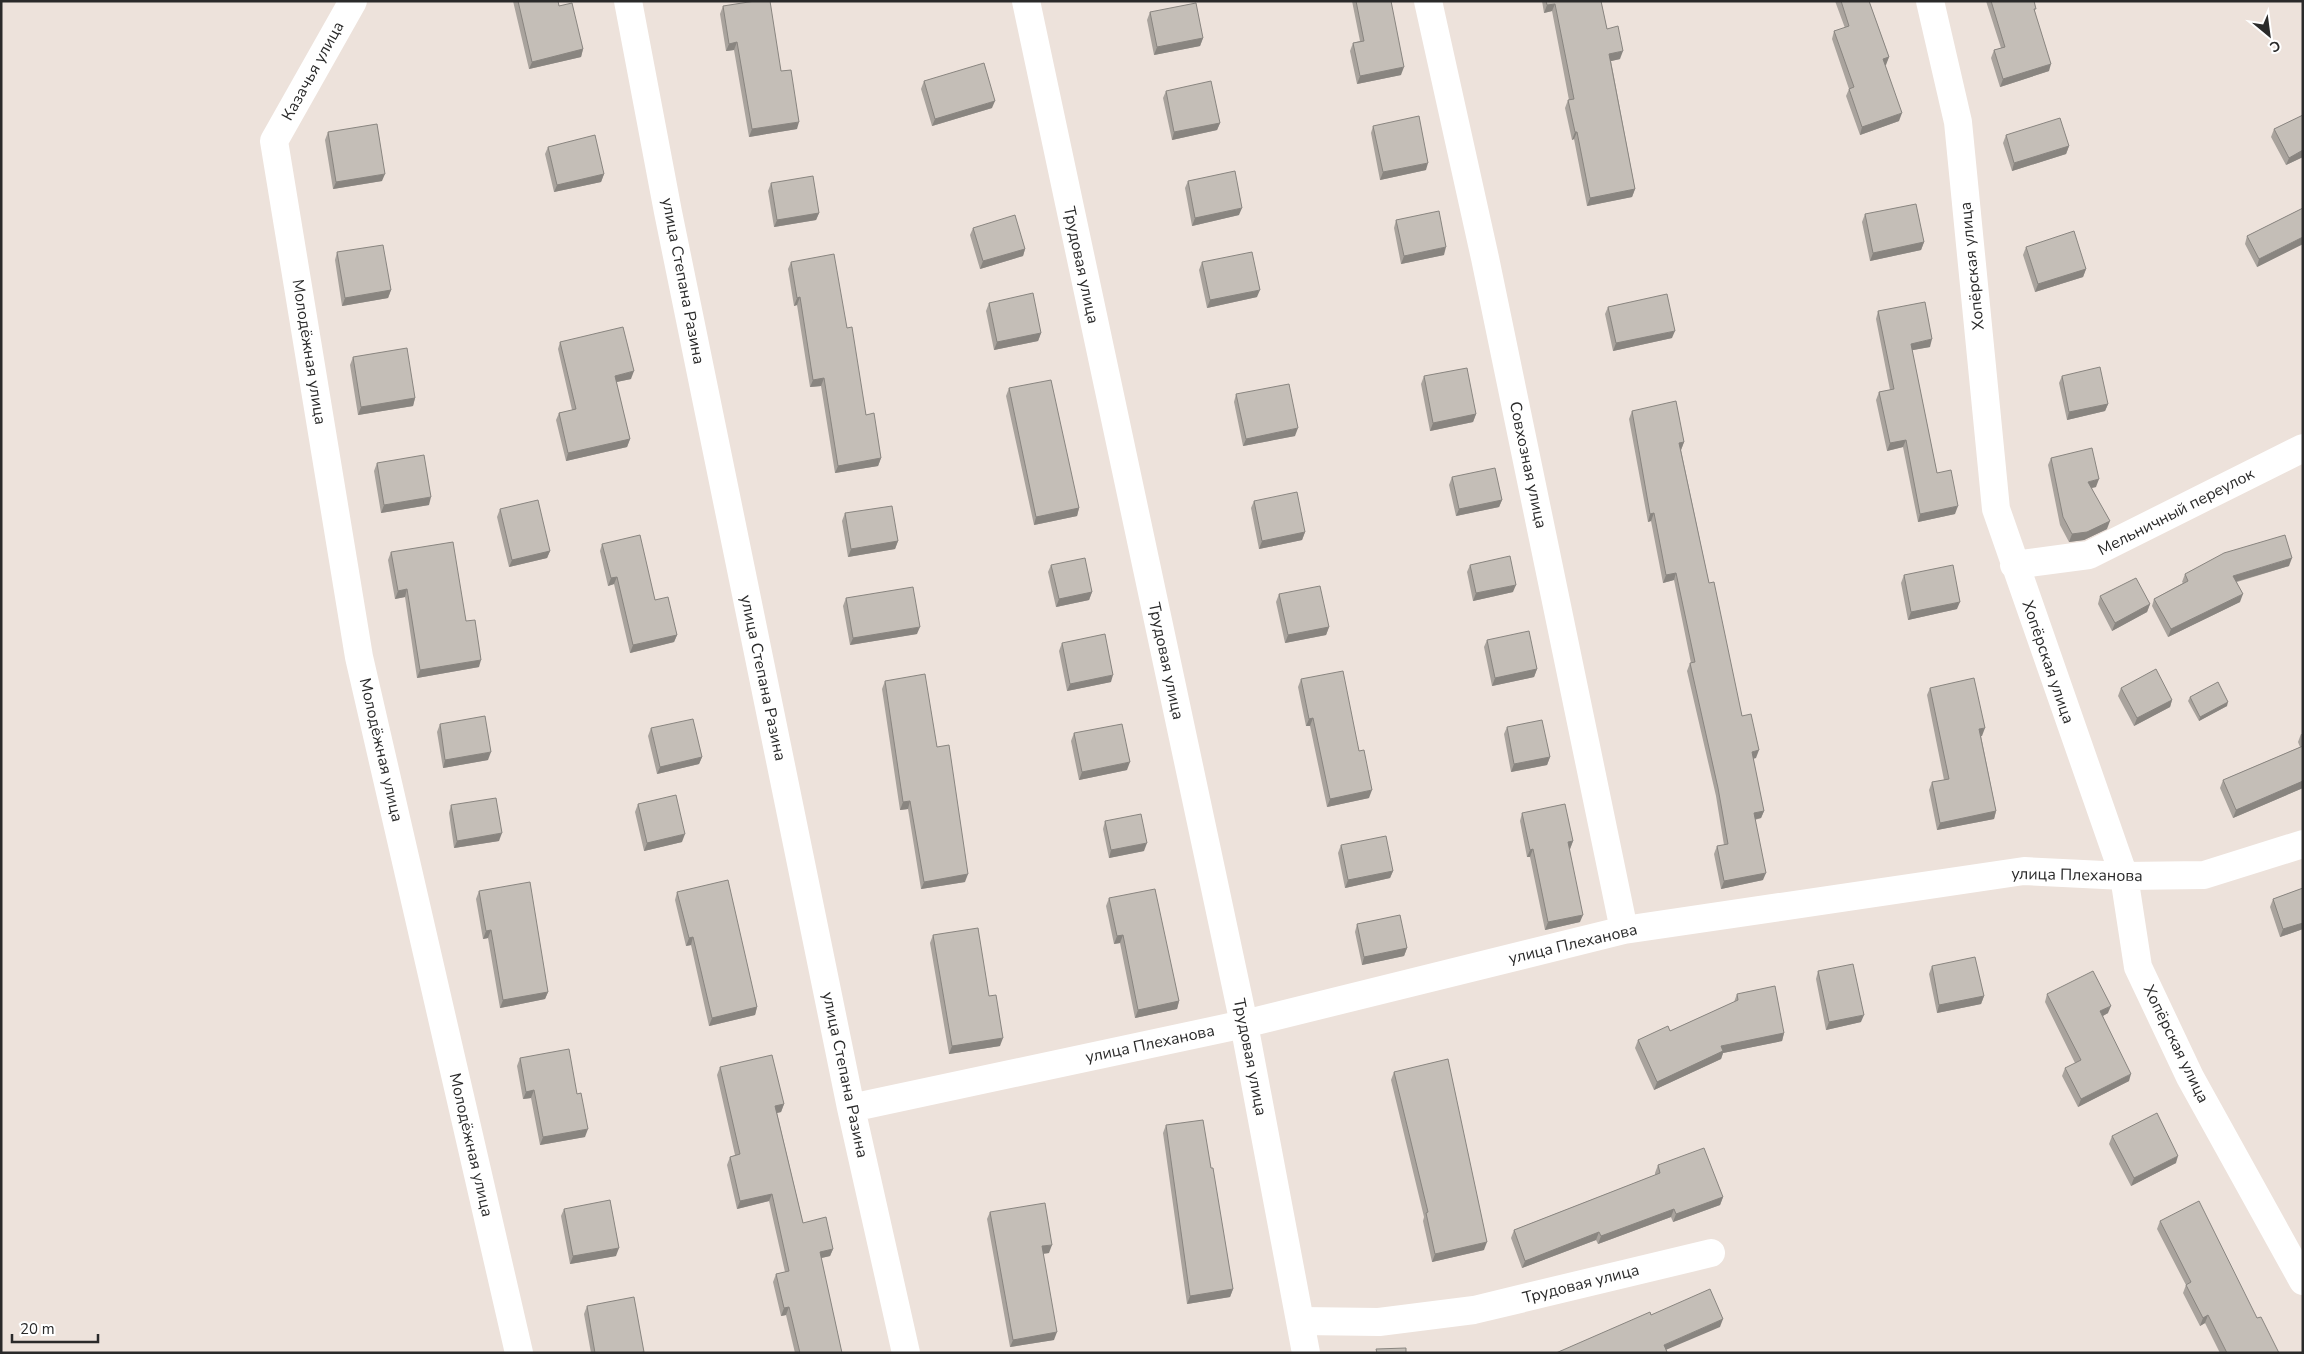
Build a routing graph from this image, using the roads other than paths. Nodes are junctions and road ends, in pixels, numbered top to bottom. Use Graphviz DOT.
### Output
graph roads {
  1 [pos="353,1"];
  2 [pos="628,1"];
  3 [pos="1026,1"];
  4 [pos="1428,1"];
  5 [pos="1930,1"];
  6 [pos="274,141"];
  7 [pos="2303,448"];
  8 [pos="2014,565"];
  9 [pos="2303,844"];
  10 [pos="2124,876"];
  11 [pos="1624,930"];
  12 [pos="1244,1024"];
  13 [pos="851,1108"];
  14 [pos="1711,1253"];
  15 [pos="2303,1281"];
  16 [pos="1301,1321"];
  17 [pos="518,1353"];
  18 [pos="906,1353"];
  19 [pos="1306,1353"];
  1 -- 6 [label="street, Казачья улица"];
  2 -- 13 [label="street, улица Степана Разина"];
  3 -- 12 [label="street, Трудовая улица"];
  4 -- 11 [label="street, Совхозная улица"];
  5 -- 8 [label="street, Хопёрская улица"];
  6 -- 17 [label="street, Молодёжная улица"];
  7 -- 8 [label="street, Мельничный переулок"];
  8 -- 10 [label="street, Хопёрская улица"];
  9 -- 10 [label="street, улица Плеханова"];
  10 -- 11 [label="street, улица Плеханова"];
  10 -- 15 [label="street, Хопёрская улица"];
  11 -- 12 [label="street, улица Плеханова"];
  12 -- 13 [label="street, улица Плеханова"];
  12 -- 16 [label="street, Трудовая улица"];
  13 -- 18 [label="street, улица Степана Разина"];
  14 -- 16 [label="street, Трудовая улица"];
  16 -- 19 [label="street, Трудовая улица"];
}
